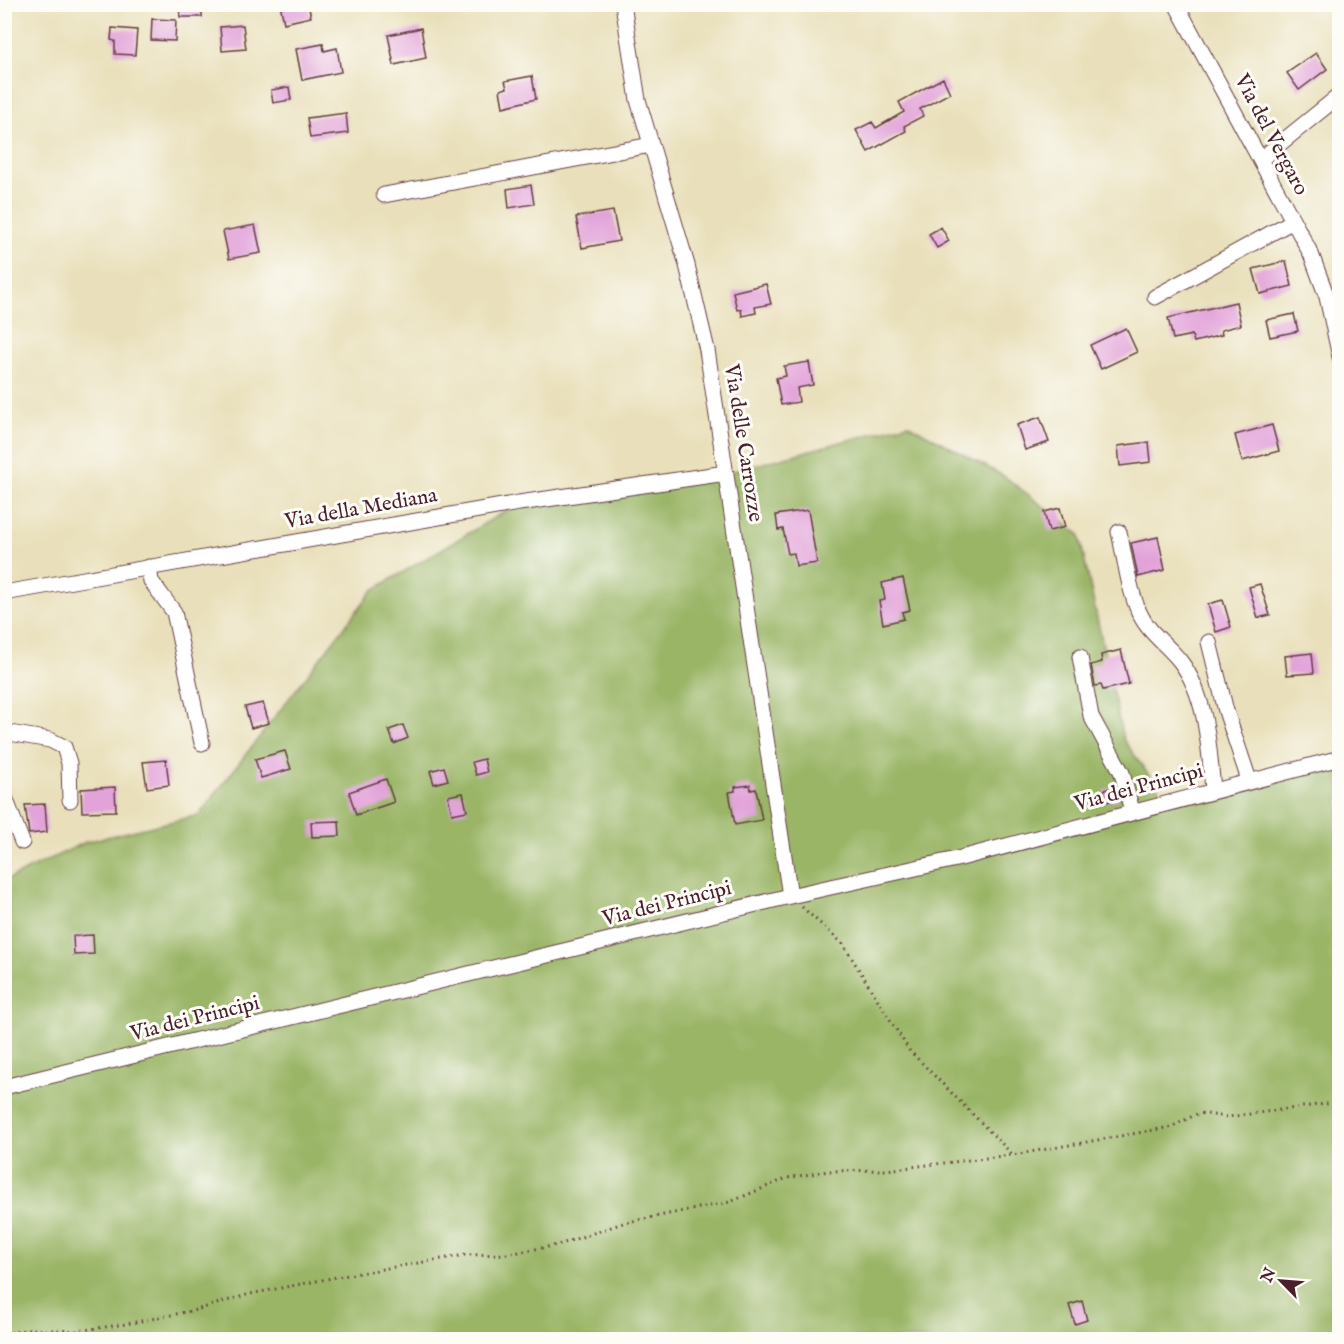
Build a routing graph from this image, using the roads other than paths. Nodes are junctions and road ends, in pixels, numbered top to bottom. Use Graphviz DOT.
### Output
graph roads {
  1 [pos="623,4"];
  2 [pos="1176,4"];
  3 [pos="1340,95"];
  4 [pos="651,145"];
  5 [pos="1261,159"];
  6 [pos="384,195"];
  7 [pos="1293,221"];
  8 [pos="1155,297"];
  9 [pos="1340,357"];
  10 [pos="726,473"];
  11 [pos="1119,532"];
  12 [pos="149,567"];
  13 [pos="4,593"];
  14 [pos="1209,642"];
  15 [pos="1080,657"];
  16 [pos="4,732"];
  17 [pos="202,742"];
  18 [pos="1340,758"];
  19 [pos="1249,780"];
  20 [pos="1213,790"];
  21 [pos="4,795"];
  22 [pos="70,800"];
  23 [pos="1132,811"];
  24 [pos="22,842"];
  25 [pos="790,896"];
  26 [pos="4,1087"];
  1 -- 4 [label="street, Via delle Carrozze"];
  2 -- 5 [label="street, Via del Vergaro"];
  3 -- 5 [label="street"];
  4 -- 6 [label="street"];
  4 -- 10 [label="street, Via delle Carrozze"];
  5 -- 7 [label="street, Via del Vergaro"];
  7 -- 8 [label="street"];
  7 -- 9 [label="street, Via del Vergaro"];
  10 -- 12 [label="street, Via della Mediana"];
  10 -- 25 [label="street, Via delle Carrozze"];
  11 -- 20 [label="street"];
  12 -- 13 [label="street, Via della Mediana"];
  12 -- 17 [label="street"];
  14 -- 19 [label="street"];
  15 -- 23 [label="street"];
  16 -- 22 [label="street"];
  18 -- 19 [label="street, Via dei Principi"];
  19 -- 20 [label="street, Via dei Principi"];
  20 -- 23 [label="street, Via dei Principi"];
  21 -- 24 [label="street"];
  23 -- 25 [label="street, Via dei Principi"];
  25 -- 26 [label="street, Via dei Principi"];
}
